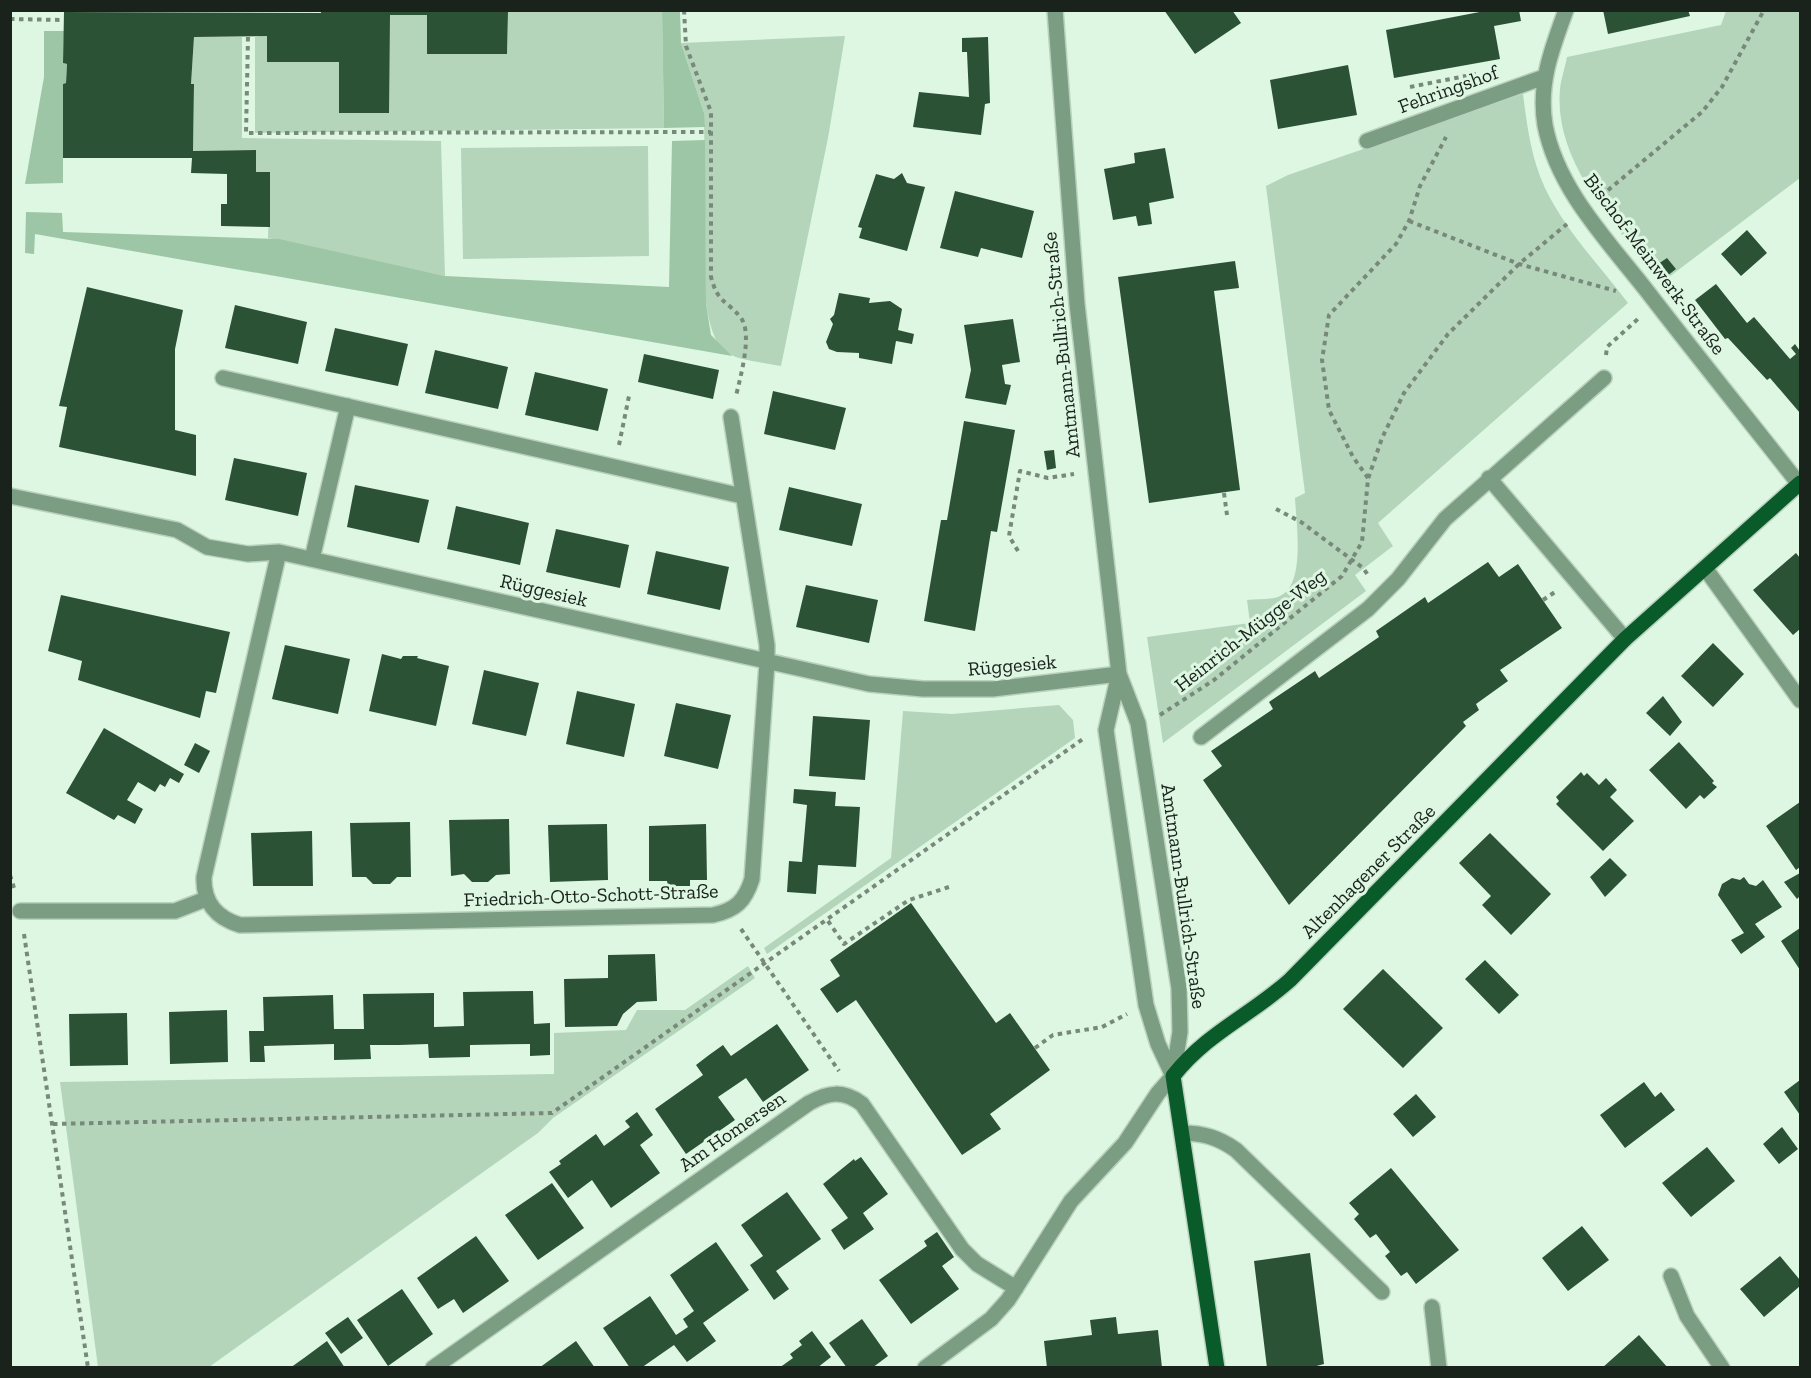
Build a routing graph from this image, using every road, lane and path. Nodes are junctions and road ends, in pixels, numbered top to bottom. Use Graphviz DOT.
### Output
graph roads {
  1 [pos="684,10"];
  2 [pos="1055,10"];
  3 [pos="1566,10"];
  4 [pos="1764,10"];
  5 [pos="10,19"];
  6 [pos="63,20"];
  7 [pos="248,37"];
  8 [pos="1484,73"];
  9 [pos="1544,77"];
  10 [pos="1410,87"];
  11 [pos="1450,131"];
  12 [pos="711,132"];
  13 [pos="1367,141"];
  14 [pos="1584,209"];
  15 [pos="1409,221"];
  16 [pos="1519,264"];
  17 [pos="1656,303"];
  18 [pos="223,378"];
  19 [pos="1604,378"];
  20 [pos="629,396"];
  21 [pos="348,406"];
  22 [pos="731,417"];
  23 [pos="614,467"];
  24 [pos="1095,471"];
  25 [pos="1489,478"];
  26 [pos="1368,479"];
  27 [pos="1800,483"];
  28 [pos="1224,493"];
  29 [pos="10,496"];
  30 [pos="742,496"];
  31 [pos="1276,508"];
  32 [pos="1227,515"];
  33 [pos="1018,551"];
  34 [pos="279,552"];
  35 [pos="312,559"];
  36 [pos="1353,561"];
  37 [pos="1705,568"];
  38 [pos="1383,595"];
  39 [pos="1625,639"];
  40 [pos="767,663"];
  41 [pos="1119,674"];
  42 [pos="1800,700"];
  43 [pos="1138,723"];
  44 [pos="1106,730"];
  45 [pos="1201,736"];
  46 [pos="10,875"];
  47 [pos="949,887"];
  48 [pos="206,899"];
  49 [pos="20,911"];
  50 [pos="729,911"];
  51 [pos="828,921"];
  52 [pos="766,964"];
  53 [pos="1146,1005"];
  54 [pos="1035,1048"];
  55 [pos="1173,1076"];
  56 [pos="840,1093"];
  57 [pos="53,1124"];
  58 [pos="1182,1134"];
  59 [pos="1671,1276"];
  60 [pos="1016,1288"];
  61 [pos="1382,1292"];
  62 [pos="1432,1307"];
  63 [pos="88,1368"];
  64 [pos="433,1368"];
  65 [pos="925,1368"];
  66 [pos="1217,1368"];
  67 [pos="1439,1368"];
  68 [pos="1722,1368"];
  1 -- 12 [label="path"];
  2 -- 24 [label="street, Amtmann-Bullrich-Straße"];
  3 -- 9 [label="street, Bischof-Meinwerk-Straße"];
  4 -- 14 [label="path, Heinrich-Mügge-Weg"];
  5 -- 6 [label="path"];
  7 -- 12 [label="path"];
  8 -- 10 [label="path"];
  9 -- 13 [label="street, Fehringshof"];
  9 -- 14 [label="street, Bischof-Meinwerk-Straße"];
  11 -- 15 [label="path"];
  12 -- 22 [label="path"];
  14 -- 16 [label="path, Heinrich-Mügge-Weg"];
  14 -- 17 [label="street, Bischof-Meinwerk-Straße"];
  15 -- 16 [label="path"];
  15 -- 26 [label="path"];
  16 -- 17 [label="path"];
  16 -- 26 [label="path, Heinrich-Mügge-Weg"];
  17 -- 19 [label="path"];
  17 -- 27 [label="street, Bischof-Meinwerk-Straße"];
  18 -- 21 [label="street"];
  19 -- 25 [label="street"];
  20 -- 23 [label="path"];
  21 -- 23 [label="street"];
  21 -- 35 [label="street"];
  22 -- 30 [label="street"];
  23 -- 30 [label="street"];
  24 -- 33 [label="path"];
  24 -- 41 [label="street, Amtmann-Bullrich-Straße"];
  25 -- 38 [label="street"];
  25 -- 39 [label="street"];
  26 -- 36 [label="path, Heinrich-Mügge-Weg"];
  27 -- 37 [label="main road, Altenhagener Straße"];
  28 -- 32 [label="path"];
  29 -- 34 [label="street, Rüggesiek"];
  30 -- 40 [label="street"];
  31 -- 36 [label="path"];
  34 -- 35 [label="street, Rüggesiek"];
  34 -- 48 [label="street"];
  35 -- 40 [label="street, Rüggesiek"];
  36 -- 38 [label="path"];
  36 -- 43 [label="path, Heinrich-Mügge-Weg"];
  37 -- 39 [label="main road, Altenhagener Straße"];
  37 -- 42 [label="street"];
  38 -- 45 [label="street"];
  39 -- 55 [label="main road, Altenhagener Straße"];
  40 -- 41 [label="street, Rüggesiek"];
  40 -- 50 [label="street, Friedrich-Otto-Schott-Straße"];
  41 -- 43 [label="street, Amtmann-Bullrich-Straße"];
  41 -- 44 [label="street, Amtmann-Bullrich-Straße"];
  43 -- 55 [label="street, Amtmann-Bullrich-Straße"];
  44 -- 51 [label="path"];
  44 -- 53 [label="street, Amtmann-Bullrich-Straße"];
  46 -- 49 [label="path"];
  47 -- 51 [label="path"];
  48 -- 49 [label="street"];
  48 -- 50 [label="street, Friedrich-Otto-Schott-Straße"];
  49 -- 57 [label="path"];
  50 -- 52 [label="path"];
  51 -- 52 [label="path"];
  52 -- 56 [label="path"];
  52 -- 57 [label="path"];
  53 -- 54 [label="path"];
  53 -- 55 [label="street, Amtmann-Bullrich-Straße"];
  55 -- 58 [label="main road"];
  55 -- 60 [label="street"];
  56 -- 60 [label="street"];
  56 -- 64 [label="street, Am Homersen"];
  57 -- 63 [label="path"];
  58 -- 61 [label="street"];
  58 -- 66 [label="main road"];
  59 -- 68 [label="street"];
  60 -- 65 [label="street"];
  62 -- 67 [label="street"];
}
